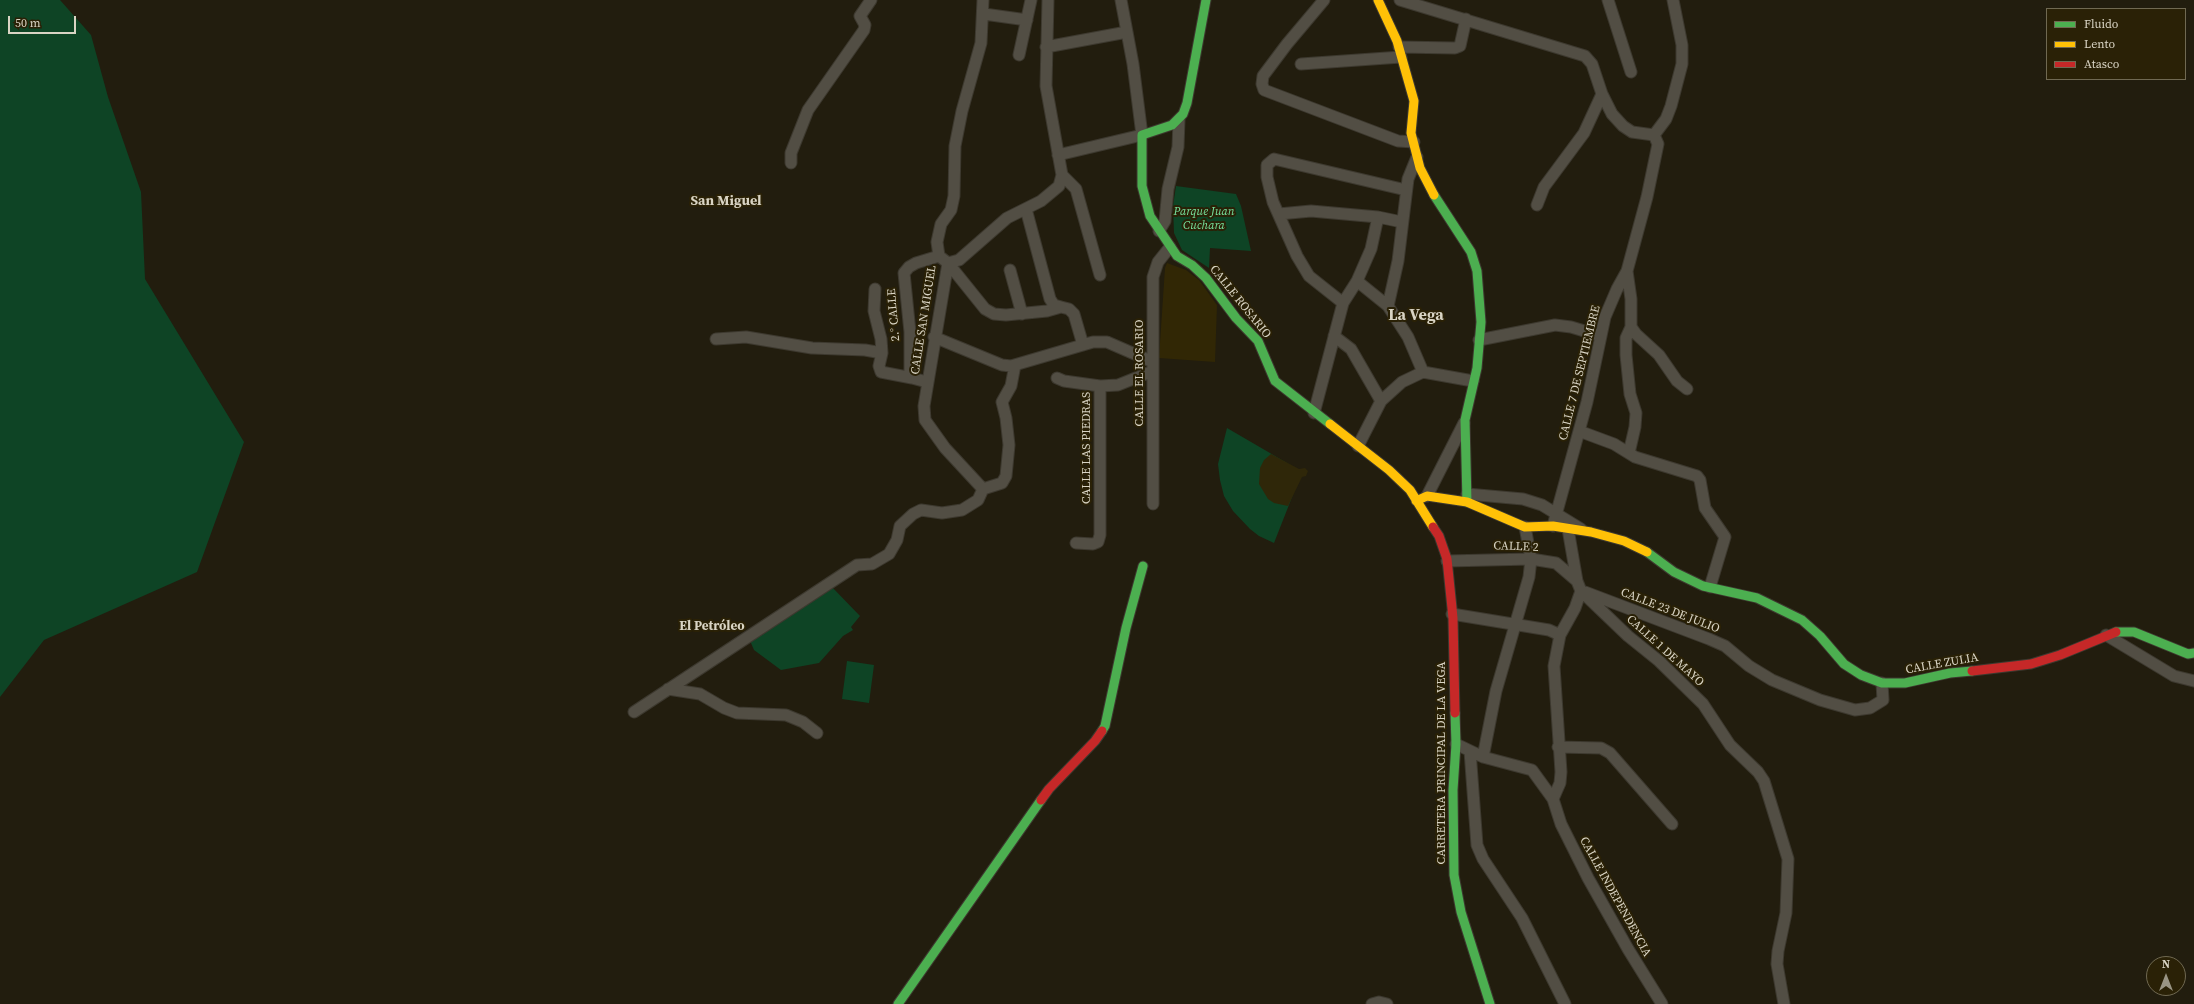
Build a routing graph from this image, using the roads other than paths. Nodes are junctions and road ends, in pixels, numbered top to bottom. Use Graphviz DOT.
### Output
graph roads {
  1 [pos="871,0"];
  2 [pos="983,0"];
  3 [pos="1031,0"];
  4 [pos="1048,0"];
  5 [pos="1121,0"];
  6 [pos="1206,0"];
  7 [pos="1324,0"];
  8 [pos="1378,0"];
  9 [pos="1400,0"];
  10 [pos="1608,0"];
  11 [pos="1673,0"];
  12 [pos="984,14"];
  13 [pos="1466,19"];
  14 [pos="1027,20"];
  15 [pos="1127,32"];
  16 [pos="1046,47"];
  17 [pos="1400,52"];
  18 [pos="1019,55"];
  19 [pos="1301,64"];
  20 [pos="1631,72"];
  21 [pos="1602,94"];
  22 [pos="1179,120"];
  23 [pos="1142,135"];
  24 [pos="1654,135"];
  25 [pos="1414,142"];
  26 [pos="1058,155"];
  27 [pos="1418,157"];
  28 [pos="791,163"];
  29 [pos="1062,175"];
  30 [pos="1406,190"];
  31 [pos="1537,205"];
  32 [pos="1026,209"];
  33 [pos="1278,214"];
  34 [pos="1378,217"];
  35 [pos="1402,222"];
  36 [pos="1159,231"];
  37 [pos="1170,247"];
  38 [pos="944,259"];
  39 [pos="1010,270"];
  40 [pos="1627,271"];
  41 [pos="1100,275"];
  42 [pos="1356,281"];
  43 [pos="875,289"];
  44 [pos="1343,303"];
  45 [pos="1388,306"];
  46 [pos="1061,307"];
  47 [pos="1022,314"];
  48 [pos="1631,327"];
  49 [pos="1334,336"];
  50 [pos="1601,336"];
  51 [pos="934,337"];
  52 [pos="716,339"];
  53 [pos="1479,340"];
  54 [pos="1083,345"];
  55 [pos="882,353"];
  56 [pos="1015,365"];
  57 [pos="1153,366"];
  58 [pos="1423,372"];
  59 [pos="912,378"];
  60 [pos="1057,378"];
  61 [pos="1473,381"];
  62 [pos="927,382"];
  63 [pos="1100,386"];
  64 [pos="1687,389"];
  65 [pos="1381,401"];
  66 [pos="1314,413"];
  67 [pos="1465,420"];
  68 [pos="1579,431"];
  69 [pos="1358,446"];
  70 [pos="1629,453"];
  71 [pos="983,489"];
  72 [pos="1427,496"];
  73 [pos="1467,498"];
  74 [pos="1416,501"];
  75 [pos="1153,504"];
  76 [pos="1556,513"];
  77 [pos="1553,526"];
  78 [pos="1525,527"];
  79 [pos="1568,529"];
  80 [pos="1584,531"];
  81 [pos="1076,542"];
  82 [pos="1532,558"];
  83 [pos="1447,561"];
  84 [pos="1143,566"];
  85 [pos="1579,586"];
  86 [pos="1710,587"];
  87 [pos="1452,614"];
  88 [pos="1516,624"];
  89 [pos="1560,635"];
  90 [pos="2106,635"];
  91 [pos="2194,654"];
  92 [pos="2194,681"];
  93 [pos="1882,683"];
  94 [pos="668,689"];
  95 [pos="634,712"];
  96 [pos="817,733"];
  97 [pos="1456,744"];
  98 [pos="1558,746"];
  99 [pos="1470,751"];
  100 [pos="1483,757"];
  101 [pos="1553,799"];
  102 [pos="1672,824"];
  103 [pos="898,1004"];
  104 [pos="1372,1004"];
  105 [pos="1387,1004"];
  106 [pos="1490,1004"];
  107 [pos="1566,1004"];
  108 [pos="1662,1004"];
  109 [pos="1784,1004"];
  1 -- 28 [label="street"];
  2 -- 12 [label="street, CALLE SAN MIGUEL"];
  3 -- 14 [label="street"];
  4 -- 16 [label="street"];
  5 -- 15 [label="street, CALLE ROSARIO"];
  6 -- 22 [label="street"];
  7 -- 25 [label="street"];
  8 -- 17 [label="street"];
  9 -- 13 [label="street"];
  10 -- 20 [label="street"];
  11 -- 24 [label="street"];
  12 -- 14 [label="street"];
  12 -- 38 [label="street, CALLE SAN MIGUEL"];
  13 -- 17 [label="street"];
  13 -- 21 [label="street"];
  14 -- 18 [label="street"];
  15 -- 16 [label="street"];
  15 -- 23 [label="street, CALLE ROSARIO"];
  16 -- 26 [label="street"];
  17 -- 19 [label="street"];
  17 -- 25 [label="street"];
  21 -- 24 [label="street"];
  21 -- 31 [label="street"];
  22 -- 23 [label="street"];
  22 -- 36 [label="street"];
  23 -- 26 [label="street"];
  23 -- 36 [label="street, CALLE ROSARIO"];
  24 -- 40 [label="street, CALLE 7 DE SEPTIEMBRE"];
  25 -- 27 [label="street"];
  26 -- 29 [label="street"];
  27 -- 30 [label="street"];
  27 -- 53 [label="street"];
  29 -- 32 [label="street"];
  29 -- 41 [label="street"];
  30 -- 33 [label="street"];
  30 -- 35 [label="street"];
  32 -- 38 [label="street"];
  32 -- 46 [label="street"];
  33 -- 34 [label="street"];
  33 -- 44 [label="street"];
  34 -- 35 [label="street"];
  34 -- 42 [label="street"];
  35 -- 45 [label="street"];
  36 -- 37 [label="street, CALLE ROSARIO"];
  37 -- 57 [label="street, CALLE EL ROSARIO"];
  37 -- 66 [label="street, CALLE ROSARIO"];
  38 -- 47 [label="street"];
  38 -- 51 [label="street, CALLE SAN MIGUEL"];
  38 -- 59 [label="street, 2.° CALLE"];
  39 -- 47 [label="street"];
  40 -- 48 [label="street"];
  40 -- 50 [label="street, CALLE 7 DE SEPTIEMBRE"];
  42 -- 44 [label="street"];
  42 -- 45 [label="street"];
  43 -- 55 [label="street"];
  44 -- 49 [label="street"];
  45 -- 58 [label="street"];
  46 -- 47 [label="street"];
  46 -- 54 [label="street"];
  48 -- 64 [label="street"];
  48 -- 70 [label="street"];
  49 -- 65 [label="street"];
  49 -- 66 [label="street"];
  50 -- 53 [label="street"];
  50 -- 68 [label="street, CALLE 7 DE SEPTIEMBRE"];
  51 -- 56 [label="street"];
  51 -- 62 [label="street, CALLE SAN MIGUEL"];
  52 -- 55 [label="street"];
  53 -- 61 [label="street"];
  54 -- 56 [label="street"];
  54 -- 57 [label="street"];
  55 -- 59 [label="street"];
  56 -- 71 [label="street"];
  57 -- 63 [label="street, CALLE LAS PIEDRAS"];
  57 -- 75 [label="street, CALLE EL ROSARIO"];
  58 -- 61 [label="street"];
  58 -- 65 [label="street"];
  59 -- 62 [label="street"];
  60 -- 63 [label="street"];
  61 -- 67 [label="street"];
  62 -- 71 [label="street, CALLE SAN MIGUEL"];
  63 -- 81 [label="street, CALLE LAS PIEDRAS"];
  65 -- 69 [label="street"];
  66 -- 69 [label="street, CALLE ROSARIO"];
  67 -- 72 [label="street"];
  67 -- 73 [label="street"];
  68 -- 70 [label="street"];
  68 -- 76 [label="street, CALLE 7 DE SEPTIEMBRE"];
  69 -- 74 [label="street, CALLE ROSARIO"];
  70 -- 86 [label="street"];
  71 -- 94 [label="street"];
  72 -- 73 [label="street"];
  72 -- 74 [label="street"];
  73 -- 76 [label="street"];
  73 -- 78 [label="street, CALLE ZULIA"];
  74 -- 83 [label="street, CARRETERA PRINCIPAL DE LA VEGA"];
  76 -- 77 [label="street, CALLE 7 DE SEPTIEMBRE"];
  76 -- 80 [label="street"];
  77 -- 78 [label="street, CALLE ZULIA"];
  77 -- 79 [label="street, CALLE ZULIA"];
  78 -- 82 [label="street"];
  79 -- 80 [label="street, CALLE ZULIA"];
  79 -- 85 [label="street"];
  80 -- 86 [label="street, CALLE ZULIA"];
  82 -- 83 [label="street, CALLE 2"];
  82 -- 85 [label="street, CALLE 2"];
  82 -- 88 [label="street"];
  83 -- 87 [label="street, CARRETERA PRINCIPAL DE LA VEGA"];
  84 -- 103 [label="street"];
  85 -- 89 [label="street"];
  85 -- 93 [label="street, CALLE 23 DE JULIO"];
  85 -- 109 [label="street, CALLE 1 DE MAYO"];
  86 -- 93 [label="street, CALLE ZULIA"];
  87 -- 88 [label="street"];
  87 -- 97 [label="street, CARRETERA PRINCIPAL DE LA VEGA"];
  88 -- 89 [label="street"];
  88 -- 100 [label="street"];
  89 -- 98 [label="street"];
  90 -- 91 [label="street, CALLE ZULIA"];
  90 -- 92 [label="street"];
  90 -- 93 [label="street, CALLE ZULIA"];
  94 -- 95 [label="street"];
  94 -- 96 [label="street"];
  97 -- 99 [label="street, CALLE INDEPENDENCIA"];
  97 -- 106 [label="street, CARRETERA PRINCIPAL DE LA VEGA"];
  98 -- 101 [label="street"];
  98 -- 102 [label="street"];
  99 -- 100 [label="street, CALLE INDEPENDENCIA"];
  99 -- 107 [label="street"];
  100 -- 101 [label="street, CALLE INDEPENDENCIA"];
  101 -- 108 [label="street, CALLE INDEPENDENCIA"];
  104 -- 105 [label="street"];
}
